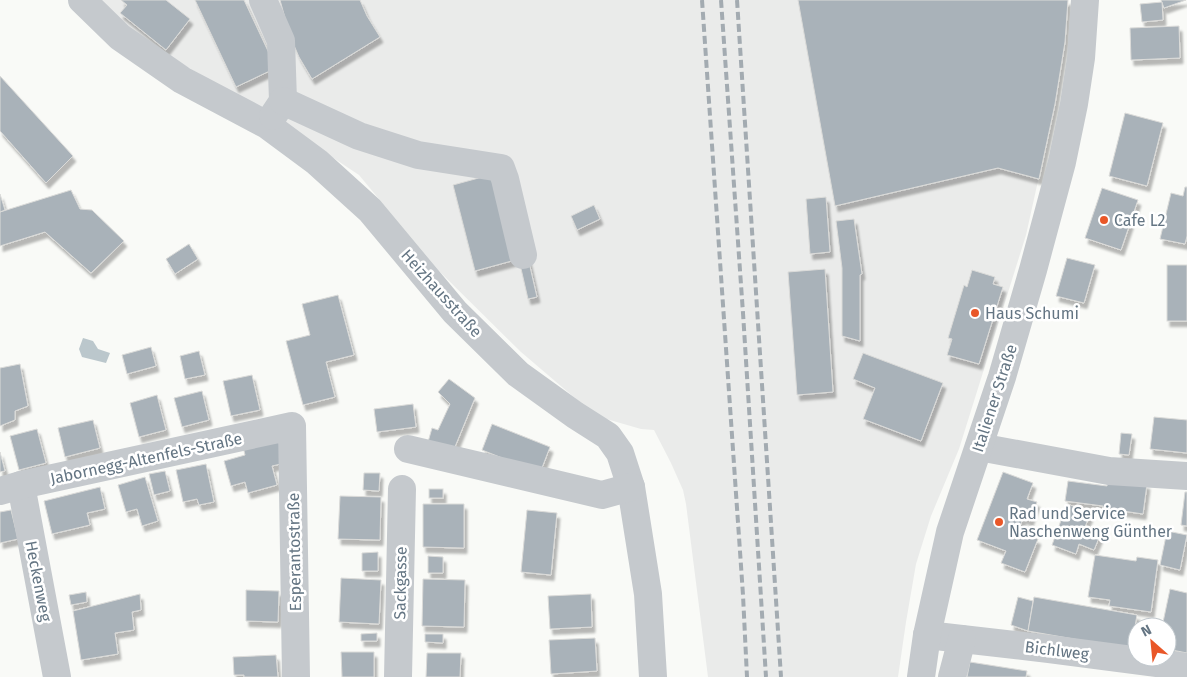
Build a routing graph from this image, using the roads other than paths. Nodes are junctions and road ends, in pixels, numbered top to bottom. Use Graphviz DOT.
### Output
graph roads {
  1 [pos="82,0"];
  2 [pos="264,0"];
  3 [pos="1085,0"];
  4 [pos="283,102"];
  5 [pos="267,125"];
  6 [pos="523,255"];
  7 [pos="292,426"];
  8 [pos="979,447"];
  9 [pos="408,449"];
  10 [pos="1187,476"];
  11 [pos="631,486"];
  12 [pos="11,488"];
  13 [pos="402,489"];
  14 [pos="927,635"];
  15 [pos="962,639"];
  16 [pos="1187,667"];
  17 [pos="57,677"];
  18 [pos="296,677"];
  19 [pos="398,677"];
  20 [pos="653,677"];
  21 [pos="921,677"];
  22 [pos="952,677"];
  1 -- 5 [label="street, Heizhausstraße"];
  2 -- 4 [label="street"];
  3 -- 8 [label="street, Italiener Straße"];
  4 -- 5 [label="street"];
  4 -- 6 [label="street"];
  5 -- 11 [label="street, Heizhausstraße"];
  7 -- 12 [label="street, Jabornegg-Altenfels-Straße"];
  7 -- 18 [label="street, Esperantostraße"];
  8 -- 10 [label="street"];
  8 -- 14 [label="street, Italiener Straße"];
  9 -- 11 [label="street"];
  11 -- 20 [label="street, Heizhausstraße"];
  12 -- 17 [label="street, Heckenweg"];
  13 -- 19 [label="street, Sackgasse"];
  14 -- 15 [label="street, Bichlweg"];
  14 -- 21 [label="street, Italiener Straße"];
  15 -- 16 [label="street, Bichlweg"];
  15 -- 22 [label="street"];
}
